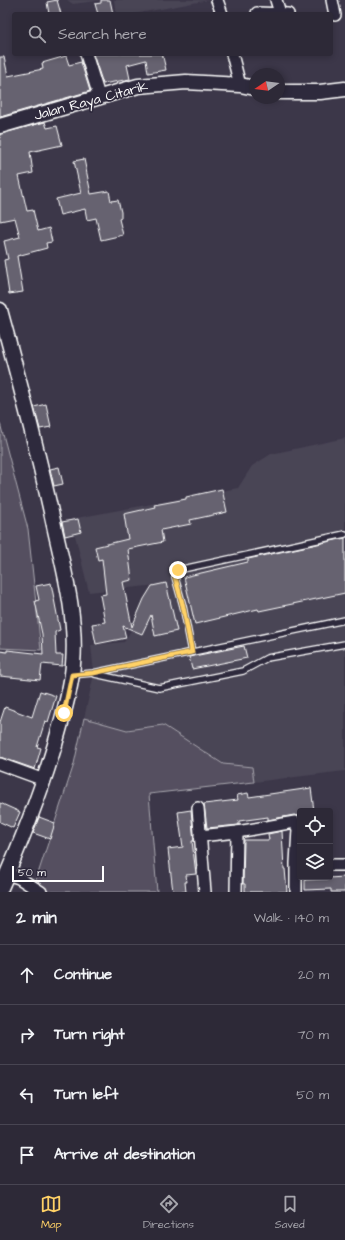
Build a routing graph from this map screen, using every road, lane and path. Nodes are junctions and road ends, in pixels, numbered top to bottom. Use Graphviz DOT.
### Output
graph roads {
  1 [pos="217,0"];
  2 [pos="276,0"];
  3 [pos="332,0"];
  4 [pos="221,12"];
  5 [pos="283,12"];
  6 [pos="337,15"];
  7 [pos="87,56"];
  8 [pos="233,56"];
  9 [pos="240,85"];
  10 [pos="249,87"];
  11 [pos="345,89"];
  12 [pos="285,92"];
  13 [pos="99,96"];
  14 [pos="0,126"];
  15 [pos="0,310"];
  16 [pos="345,534"];
  17 [pos="345,620"];
  18 [pos="345,644"];
  19 [pos="192,652"];
  20 [pos="93,673"];
  21 [pos="72,675"];
  22 [pos="0,764"];
  23 [pos="44,780"];
  24 [pos="198,808"];
  25 [pos="237,832"];
  26 [pos="200,836"];
  27 [pos="298,844"];
  28 [pos="333,865"];
  29 [pos="345,865"];
  30 [pos="7,874"];
  31 [pos="297,878"];
  32 [pos="0,890"];
  33 [pos="41,892"];
  34 [pos="204,892"];
  35 [pos="236,892"];
  36 [pos="296,892"];
  1 -- 4 [label="street"];
  2 -- 5 [label="street"];
  3 -- 6 [label="street"];
  7 -- 13 [label="street"];
  8 -- 9 [label="street"];
  9 -- 10 [label="street, Jalan Raya Citarik"];
  9 -- 13 [label="street, Jalan Raya Citarik"];
  11 -- 12 [label="street"];
  13 -- 14 [label="street, Jalan Raya Citarik"];
  15 -- 21 [label="street"];
  16 -- 19 [label="lane"];
  17 -- 19 [label="lane"];
  18 -- 20 [label="lane"];
  19 -- 20 [label="lane"];
  20 -- 21 [label="lane"];
  21 -- 23 [label="street"];
  22 -- 23 [label="street"];
  23 -- 30 [label="street"];
  24 -- 26 [label="street"];
  25 -- 26 [label="street"];
  25 -- 27 [label="street"];
  25 -- 35 [label="street"];
  26 -- 34 [label="street"];
  28 -- 29 [label="street"];
  30 -- 32 [label="street"];
  30 -- 33 [label="street"];
  31 -- 36 [label="street"];
}
